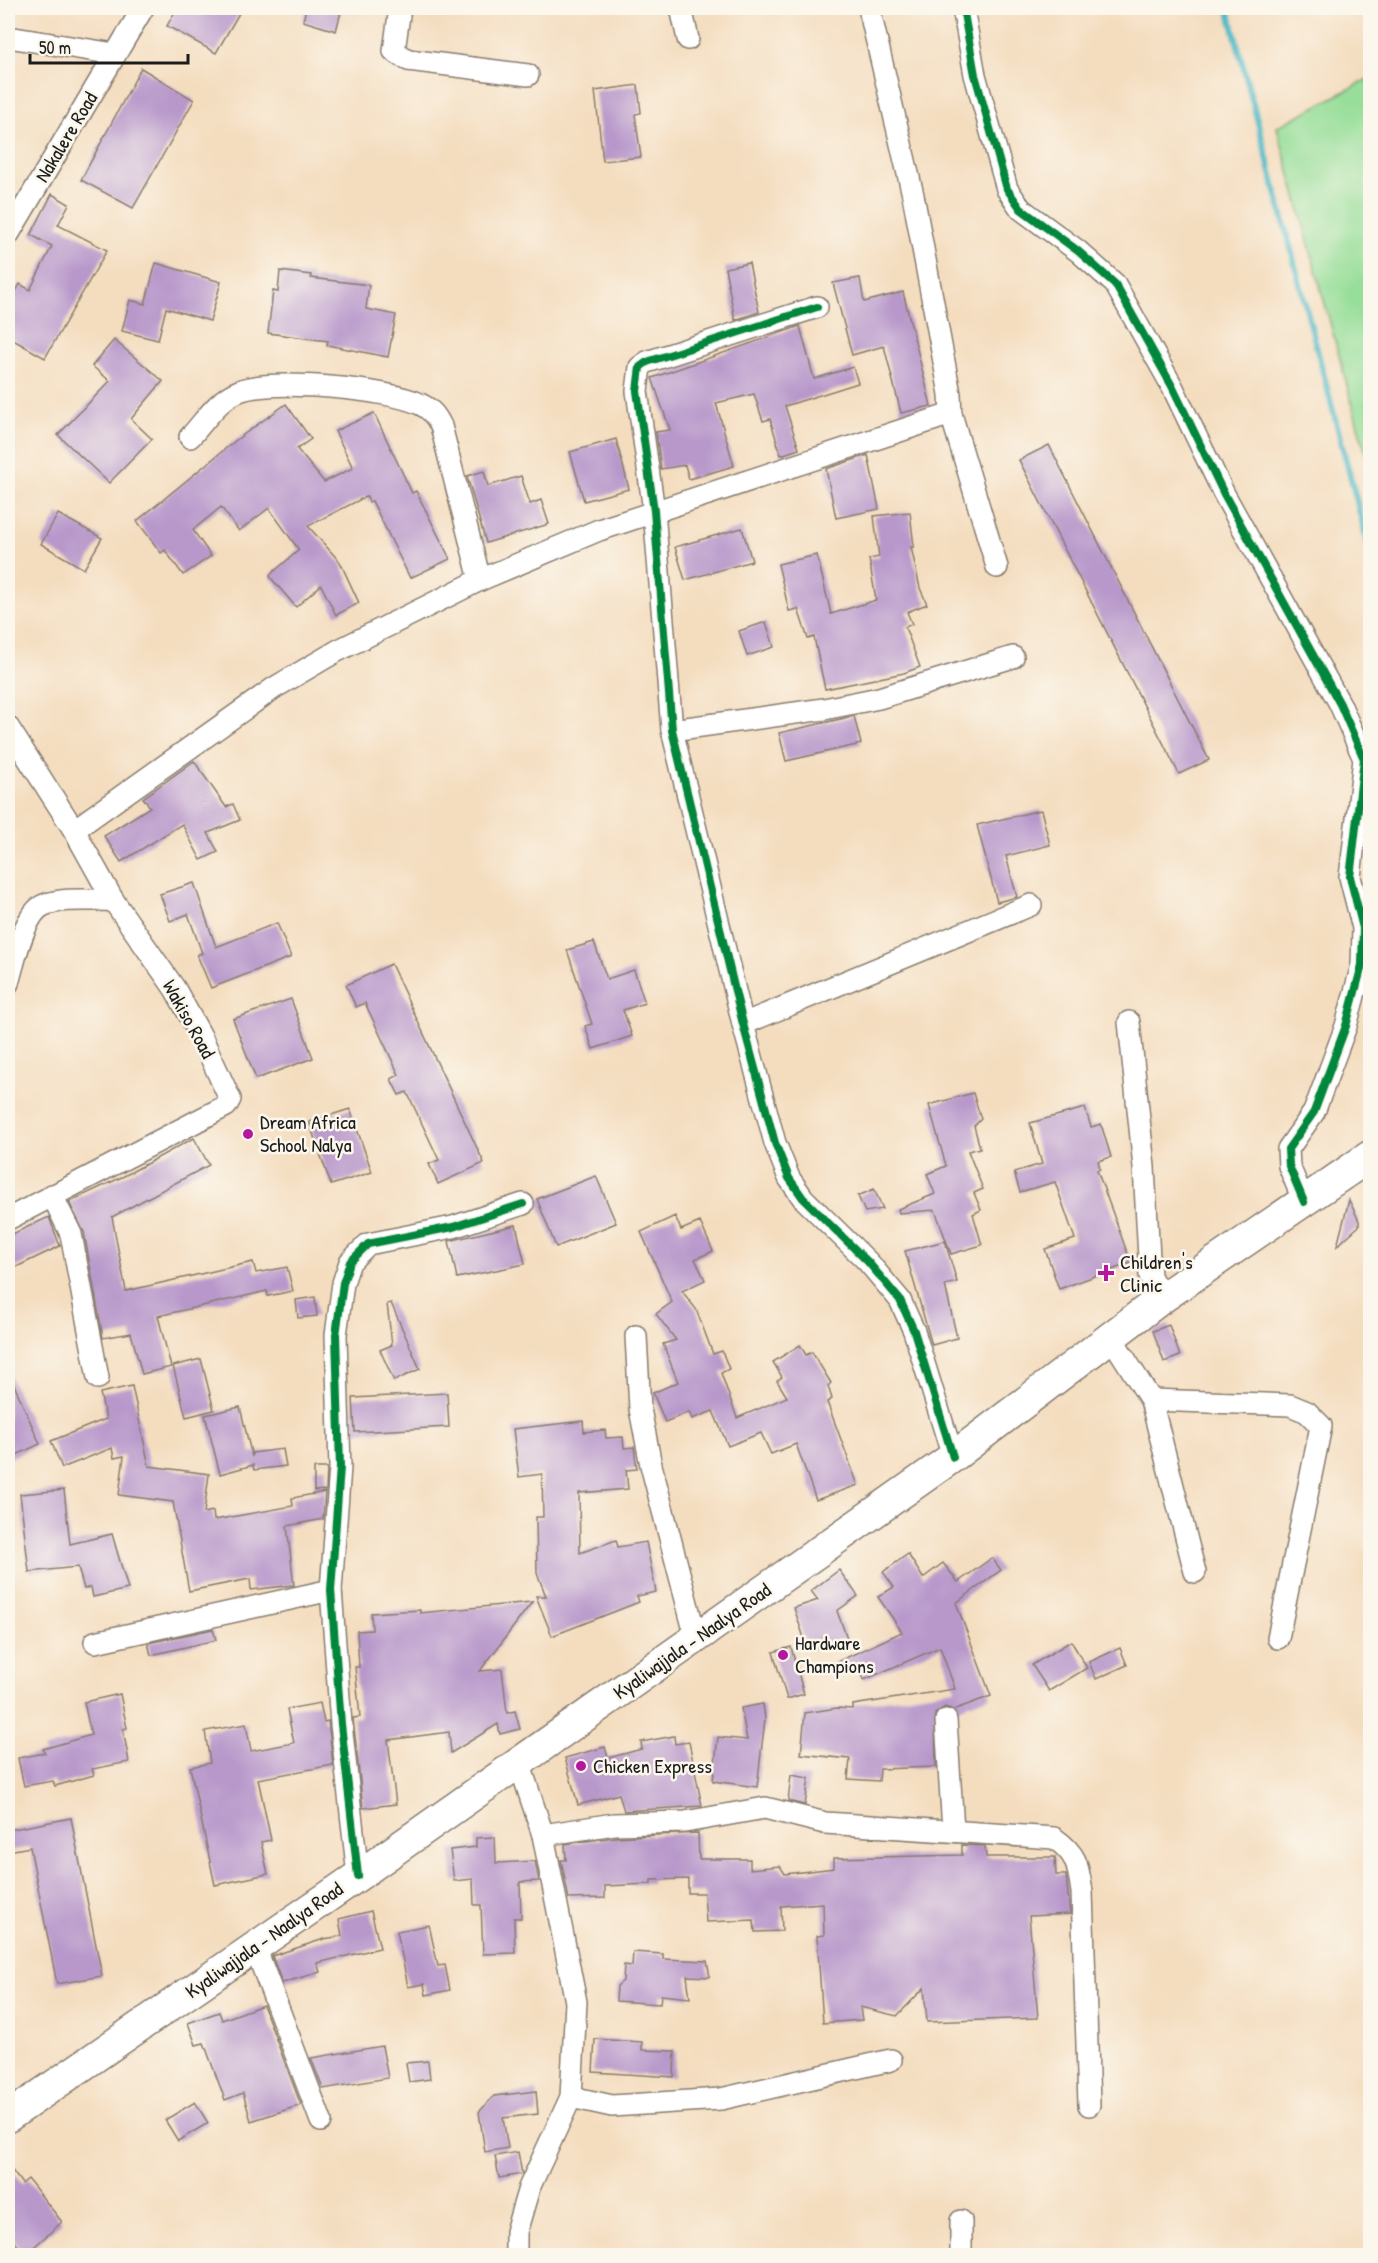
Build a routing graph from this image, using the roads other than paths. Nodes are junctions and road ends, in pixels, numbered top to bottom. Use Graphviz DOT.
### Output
graph roads {
  1 [pos="143,8"];
  2 [pos="400,8"];
  3 [pos="681,8"];
  4 [pos="869,8"];
  5 [pos="963,8"];
  6 [pos="8,37"];
  7 [pos="688,39"];
  8 [pos="115,54"];
  9 [pos="528,75"];
  10 [pos="8,235"];
  11 [pos="817,308"];
  12 [pos="951,414"];
  13 [pos="190,437"];
  14 [pos="654,511"];
  15 [pos="996,567"];
  16 [pos="480,580"];
  17 [pos="1012,657"];
  18 [pos="8,727"];
  19 [pos="672,730"];
  20 [pos="74,830"];
  21 [pos="113,900"];
  22 [pos="1031,905"];
  23 [pos="8,983"];
  24 [pos="1129,1022"];
  25 [pos="743,1024"];
  26 [pos="1371,1156"];
  27 [pos="52,1195"];
  28 [pos="1304,1202"];
  29 [pos="523,1204"];
  30 [pos="8,1219"];
  31 [pos="1162,1298"];
  32 [pos="636,1336"];
  33 [pos="1111,1337"];
  34 [pos="98,1378"];
  35 [pos="1150,1400"];
  36 [pos="953,1457"];
  37 [pos="1195,1572"];
  38 [pos="331,1590"];
  39 [pos="696,1638"];
  40 [pos="1278,1638"];
  41 [pos="95,1642"];
  42 [pos="946,1720"];
  43 [pos="519,1762"];
  44 [pos="953,1830"];
  45 [pos="543,1835"];
  46 [pos="358,1876"];
  47 [pos="255,1947"];
  48 [pos="891,2060"];
  49 [pos="571,2097"];
  50 [pos="1089,2105"];
  51 [pos="8,2117"];
  52 [pos="321,2121"];
  53 [pos="961,2221"];
  54 [pos="516,2256"];
  55 [pos="961,2256"];
  1 -- 8 [label="street, Nakalere Road"];
  2 -- 9 [label="street"];
  3 -- 7 [label="street"];
  4 -- 12 [label="street"];
  5 -- 28 [label="street"];
  6 -- 8 [label="street"];
  8 -- 10 [label="street, Nakalere Road"];
  11 -- 14 [label="street"];
  12 -- 14 [label="street"];
  12 -- 15 [label="street"];
  13 -- 16 [label="street"];
  14 -- 16 [label="street"];
  14 -- 19 [label="street"];
  16 -- 20 [label="street"];
  17 -- 19 [label="street"];
  18 -- 20 [label="street, Wakiso Road"];
  19 -- 25 [label="street"];
  20 -- 21 [label="street, Wakiso Road"];
  21 -- 23 [label="street"];
  21 -- 27 [label="street, Wakiso Road"];
  22 -- 25 [label="street"];
  24 -- 31 [label="street"];
  25 -- 36 [label="street"];
  26 -- 28 [label="main road, Kyaliwajjala - Naalya Road"];
  27 -- 30 [label="street, Wakiso Road"];
  27 -- 34 [label="street"];
  28 -- 31 [label="main road, Kyaliwajjala - Naalya Road"];
  29 -- 38 [label="street"];
  31 -- 33 [label="main road, Kyaliwajjala - Naalya Road"];
  32 -- 39 [label="street"];
  33 -- 35 [label="street"];
  33 -- 36 [label="main road, Kyaliwajjala - Naalya Road"];
  35 -- 37 [label="street"];
  35 -- 40 [label="street"];
  36 -- 39 [label="main road, Kyaliwajjala - Naalya Road"];
  38 -- 41 [label="street"];
  38 -- 46 [label="street"];
  39 -- 43 [label="main road, Kyaliwajjala - Naalya Road"];
  42 -- 44 [label="street"];
  43 -- 45 [label="street"];
  43 -- 46 [label="main road, Kyaliwajjala - Naalya Road"];
  44 -- 45 [label="street"];
  44 -- 50 [label="street"];
  45 -- 49 [label="street"];
  46 -- 47 [label="main road, Kyaliwajjala - Naalya Road"];
  47 -- 51 [label="main road, Kyaliwajjala - Naalya Road"];
  47 -- 52 [label="street"];
  48 -- 49 [label="street"];
  49 -- 54 [label="street"];
  53 -- 55 [label="street"];
}
